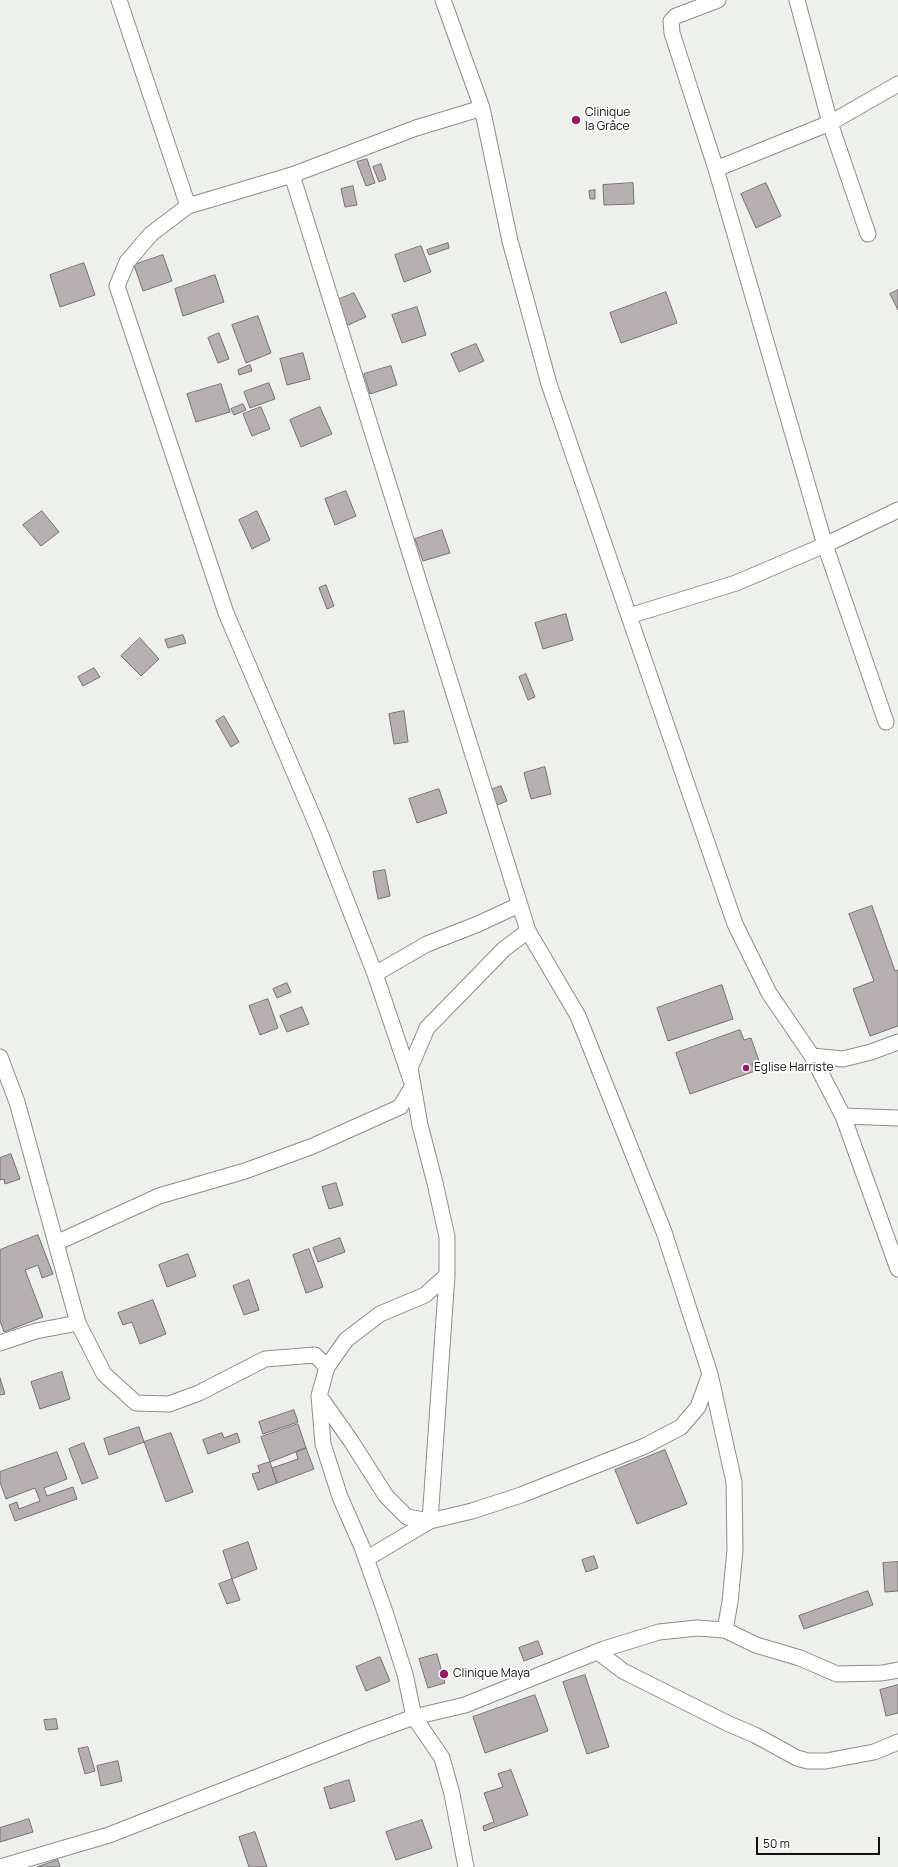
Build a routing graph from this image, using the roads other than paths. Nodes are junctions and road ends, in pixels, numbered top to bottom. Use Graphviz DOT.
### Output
graph roads {
  1 [pos="119,0"];
  2 [pos="443,0"];
  3 [pos="718,0"];
  4 [pos="797,0"];
  5 [pos="898,84"];
  6 [pos="482,108"];
  7 [pos="830,123"];
  8 [pos="716,169"];
  9 [pos="292,175"];
  10 [pos="188,206"];
  11 [pos="868,234"];
  12 [pos="898,510"];
  13 [pos="825,545"];
  14 [pos="629,616"];
  15 [pos="886,722"];
  16 [pos="519,905"];
  17 [pos="528,931"];
  18 [pos="375,974"];
  19 [pos="898,1042"];
  20 [pos="812,1056"];
  21 [pos="0,1057"];
  22 [pos="413,1086"];
  23 [pos="843,1116"];
  24 [pos="898,1118"];
  25 [pos="56,1243"];
  26 [pos="898,1269"];
  27 [pos="447,1276"];
  28 [pos="78,1323"];
  29 [pos="0,1343"];
  30 [pos="327,1367"];
  31 [pos="710,1374"];
  32 [pos="319,1396"];
  33 [pos="430,1521"];
  34 [pos="366,1559"];
  35 [pos="725,1630"];
  36 [pos="598,1652"];
  37 [pos="898,1670"];
  38 [pos="414,1717"];
  39 [pos="898,1742"];
  40 [pos="0,1867"];
  41 [pos="466,1867"];
  1 -- 10 [label="street"];
  2 -- 6 [label="street"];
  3 -- 8 [label="street"];
  4 -- 7 [label="street"];
  5 -- 7 [label="street"];
  6 -- 9 [label="street"];
  6 -- 14 [label="street"];
  7 -- 8 [label="street"];
  7 -- 11 [label="street"];
  8 -- 13 [label="street"];
  9 -- 10 [label="street"];
  9 -- 16 [label="street"];
  10 -- 18 [label="street"];
  12 -- 13 [label="street"];
  13 -- 14 [label="street"];
  13 -- 15 [label="street"];
  14 -- 20 [label="street"];
  16 -- 17 [label="street"];
  16 -- 18 [label="street"];
  17 -- 22 [label="street"];
  17 -- 31 [label="street"];
  18 -- 22 [label="street"];
  19 -- 20 [label="street"];
  20 -- 23 [label="street"];
  21 -- 25 [label="street"];
  22 -- 25 [label="street"];
  22 -- 27 [label="street"];
  23 -- 24 [label="street"];
  23 -- 26 [label="street"];
  25 -- 28 [label="street"];
  27 -- 30 [label="street"];
  27 -- 33 [label="street"];
  28 -- 29 [label="street"];
  28 -- 30 [label="street"];
  30 -- 32 [label="street"];
  31 -- 33 [label="street"];
  31 -- 35 [label="street"];
  32 -- 33 [label="street"];
  32 -- 34 [label="street"];
  33 -- 34 [label="street"];
  34 -- 38 [label="street"];
  35 -- 36 [label="street"];
  35 -- 37 [label="street"];
  36 -- 38 [label="street"];
  36 -- 39 [label="street"];
  38 -- 40 [label="street"];
  38 -- 41 [label="street"];
}
